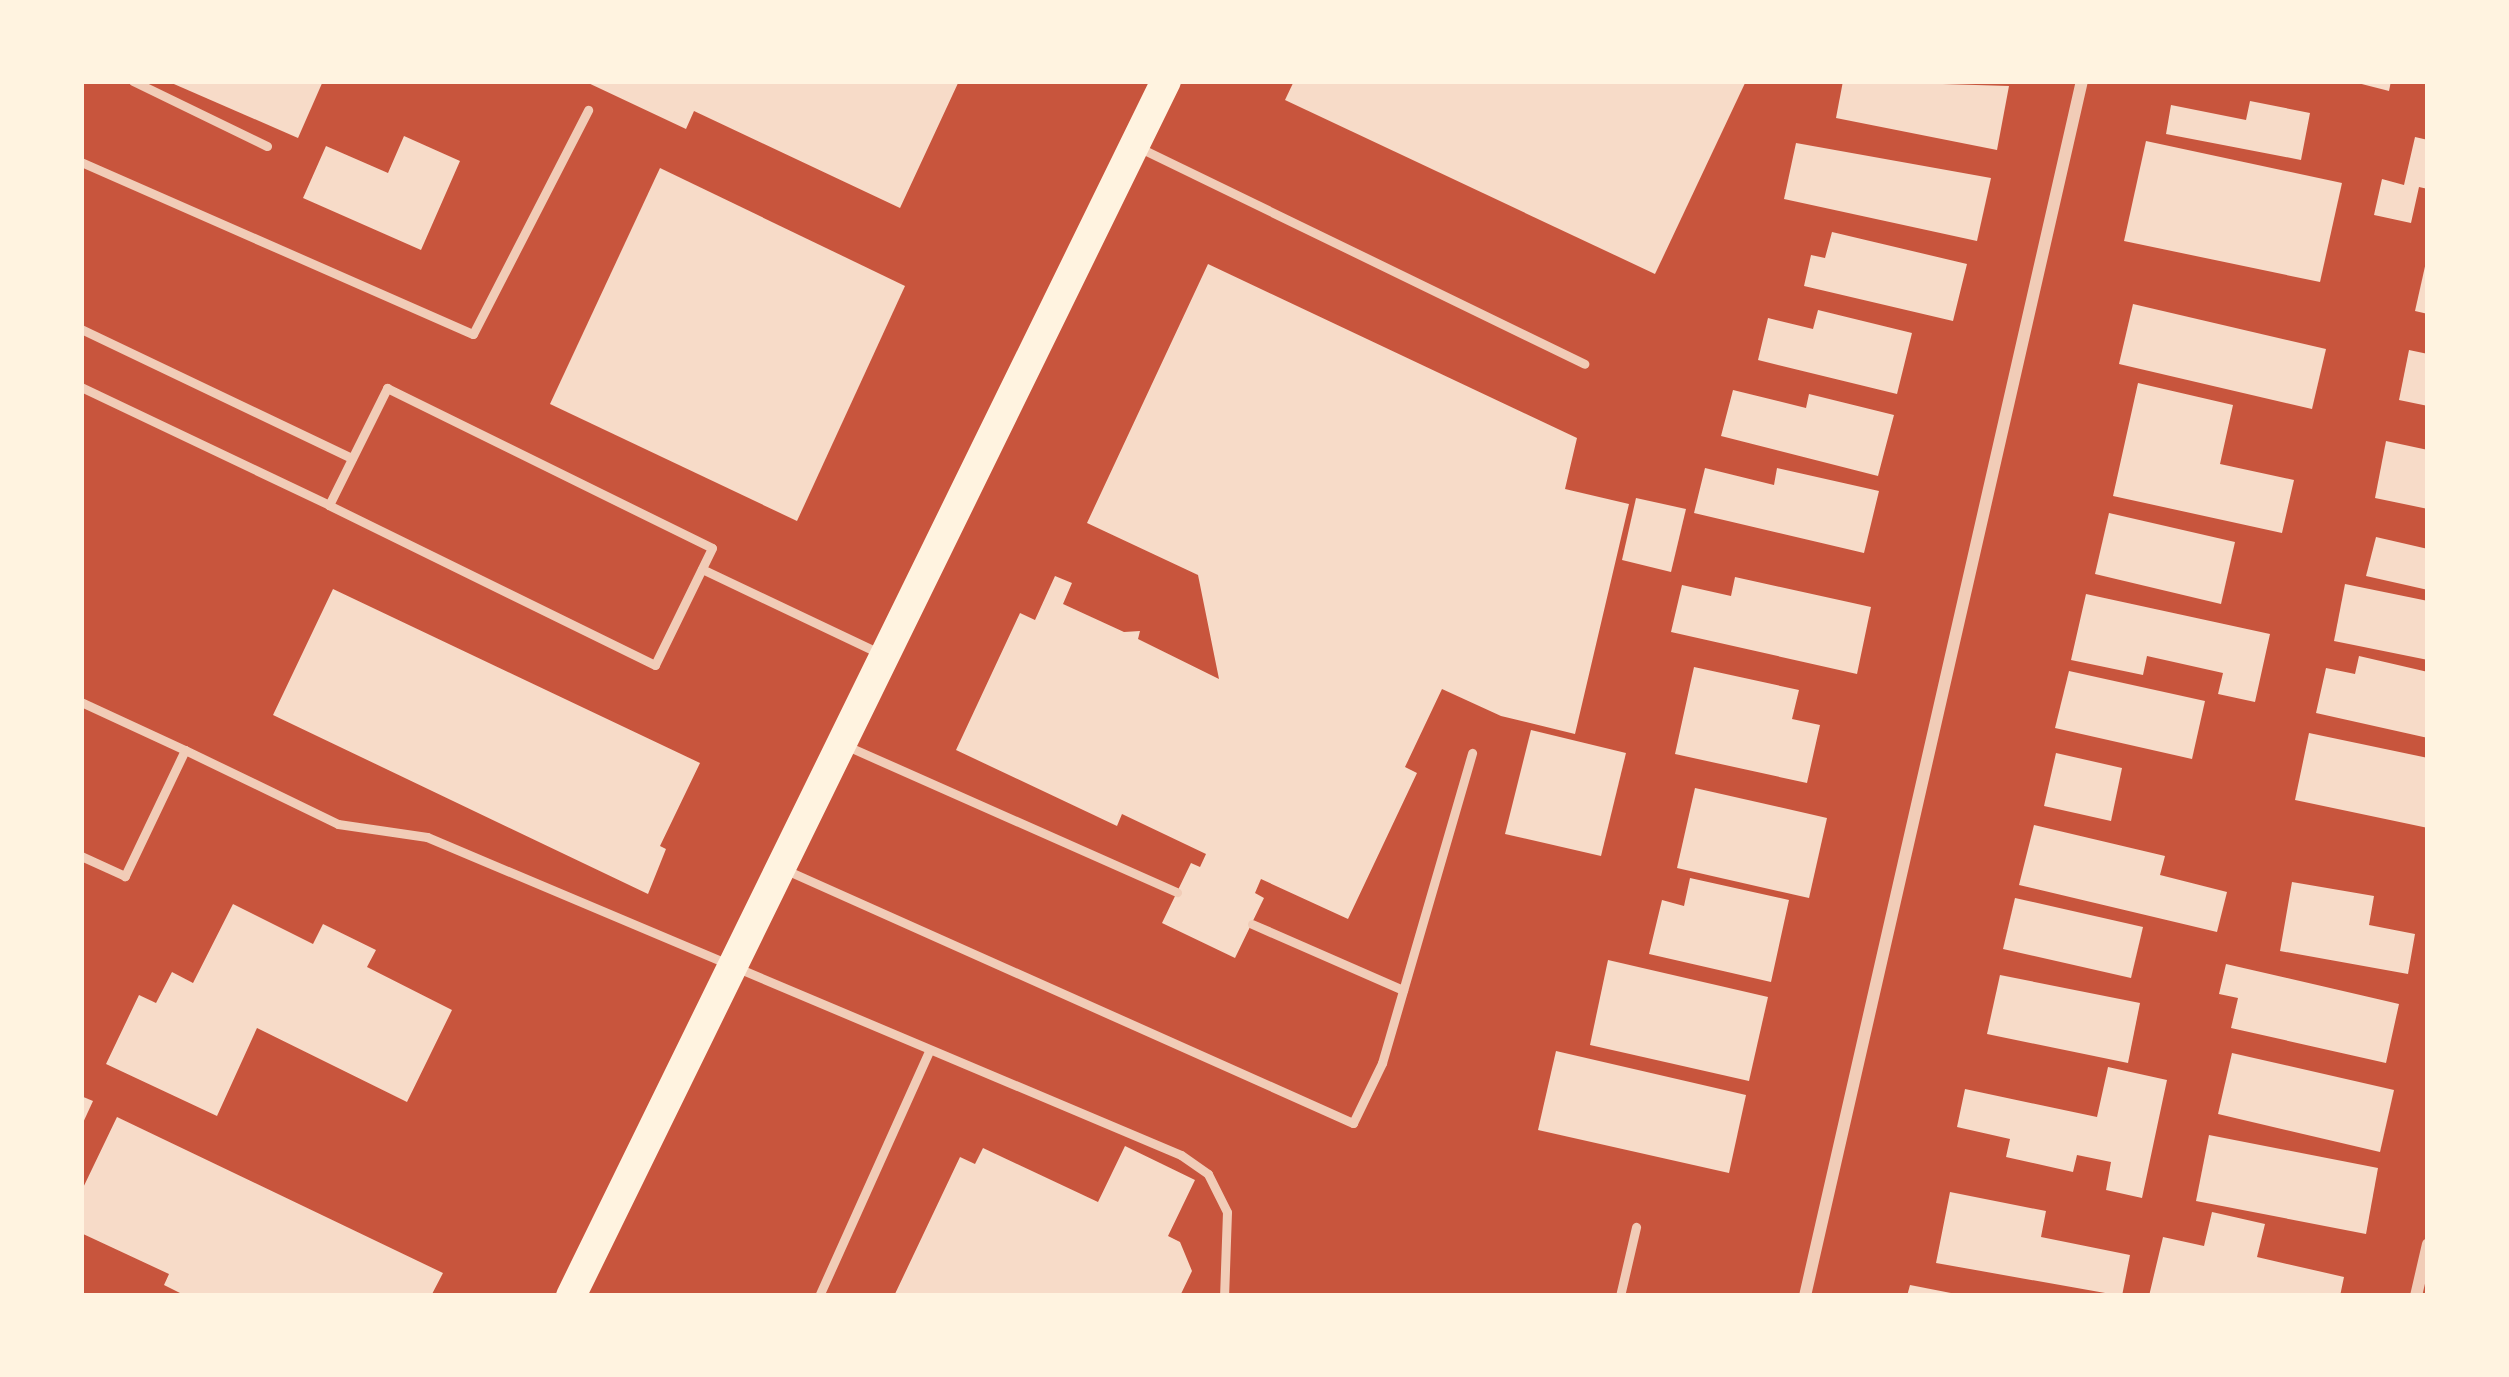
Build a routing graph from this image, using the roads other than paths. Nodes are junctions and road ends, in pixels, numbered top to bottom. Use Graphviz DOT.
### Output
graph roads {
  1 [pos="133,81"];
  2 [pos="1166,81"];
  3 [pos="2083,81"];
  4 [pos="588,110"];
  5 [pos="1135,145"];
  6 [pos="267,146"];
  7 [pos="81,162"];
  8 [pos="81,329"];
  9 [pos="1584,364"];
  10 [pos="81,388"];
  11 [pos="352,458"];
  12 [pos="329,505"];
  13 [pos="702,569"];
  14 [pos="884,655"];
  15 [pos="81,702"];
  16 [pos="842,743"];
  17 [pos="185,750"];
  18 [pos="1472,754"];
  19 [pos="81,856"];
  20 [pos="781,868"];
  21 [pos="1177,892"];
  22 [pos="1252,924"];
  23 [pos="731,968"];
  24 [pos="1403,990"];
  25 [pos="929,1051"];
  26 [pos="1636,1227"];
  27 [pos="2428,1244"];
  28 [pos="1225,1293"];
  29 [pos="571,1296"];
  30 [pos="819,1296"];
  31 [pos="1620,1296"];
  32 [pos="1805,1296"];
  33 [pos="2416,1296"];
  1 -- 6 [label="lane"];
  2 -- 5 [label="main road"];
  3 -- 32 [label="street"];
  4 -- 7 [label="lane"];
  5 -- 9 [label="lane"];
  5 -- 14 [label="main road"];
  8 -- 11 [label="lane"];
  10 -- 12 [label="lane"];
  11 -- 12 [label="lane"];
  11 -- 13 [label="lane"];
  12 -- 13 [label="lane"];
  13 -- 14 [label="lane"];
  14 -- 16 [label="main road"];
  15 -- 17 [label="lane"];
  16 -- 20 [label="main road"];
  16 -- 21 [label="lane"];
  17 -- 19 [label="lane"];
  17 -- 23 [label="lane"];
  18 -- 24 [label="lane"];
  20 -- 23 [label="main road"];
  20 -- 24 [label="lane"];
  22 -- 24 [label="lane"];
  23 -- 25 [label="lane"];
  23 -- 29 [label="main road"];
  25 -- 28 [label="lane"];
  25 -- 30 [label="lane"];
  26 -- 31 [label="lane"];
  27 -- 33 [label="street"];
}
